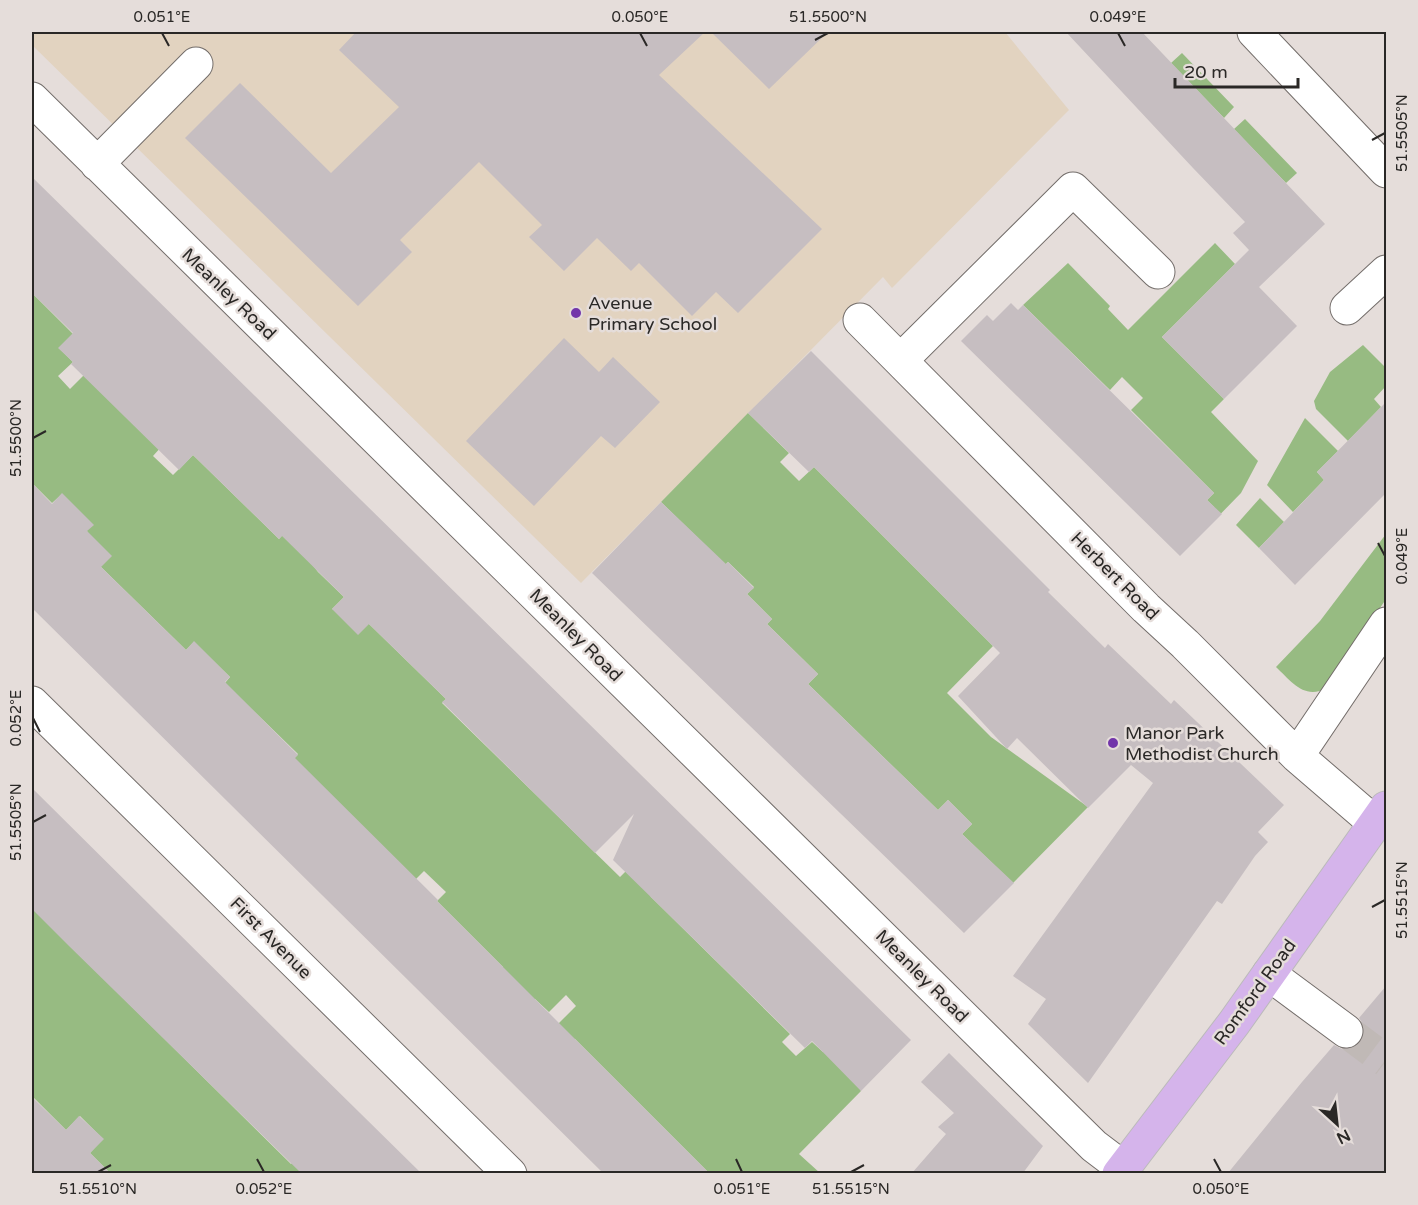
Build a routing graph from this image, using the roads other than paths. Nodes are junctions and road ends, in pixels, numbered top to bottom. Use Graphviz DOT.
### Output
graph roads {
  1 [pos="1254,32"];
  2 [pos="196,64"];
  3 [pos="32,99"];
  4 [pos="97,164"];
  5 [pos="1386,171"];
  6 [pos="1158,272"];
  7 [pos="1386,272"];
  8 [pos="1347,308"];
  9 [pos="860,320"];
  10 [pos="901,360"];
  11 [pos="1386,624"];
  12 [pos="32,702"];
  13 [pos="1297,756"];
  14 [pos="1381,816"];
  15 [pos="1269,974"];
  16 [pos="1346,1031"];
  17 [pos="1121,1171"];
  18 [pos="510,1173"];
  1 -- 5 [label="street"];
  2 -- 4 [label="street"];
  3 -- 4 [label="street, Meanley Road"];
  4 -- 17 [label="street, Meanley Road"];
  6 -- 10 [label="street"];
  7 -- 8 [label="street"];
  9 -- 10 [label="street, Herbert Road"];
  10 -- 13 [label="street, Herbert Road"];
  11 -- 13 [label="street"];
  12 -- 18 [label="street, First Avenue"];
  13 -- 14 [label="street, Herbert Road"];
  14 -- 15 [label="main road, Romford Road"];
  15 -- 16 [label="street"];
  15 -- 17 [label="main road, Romford Road"];
}
